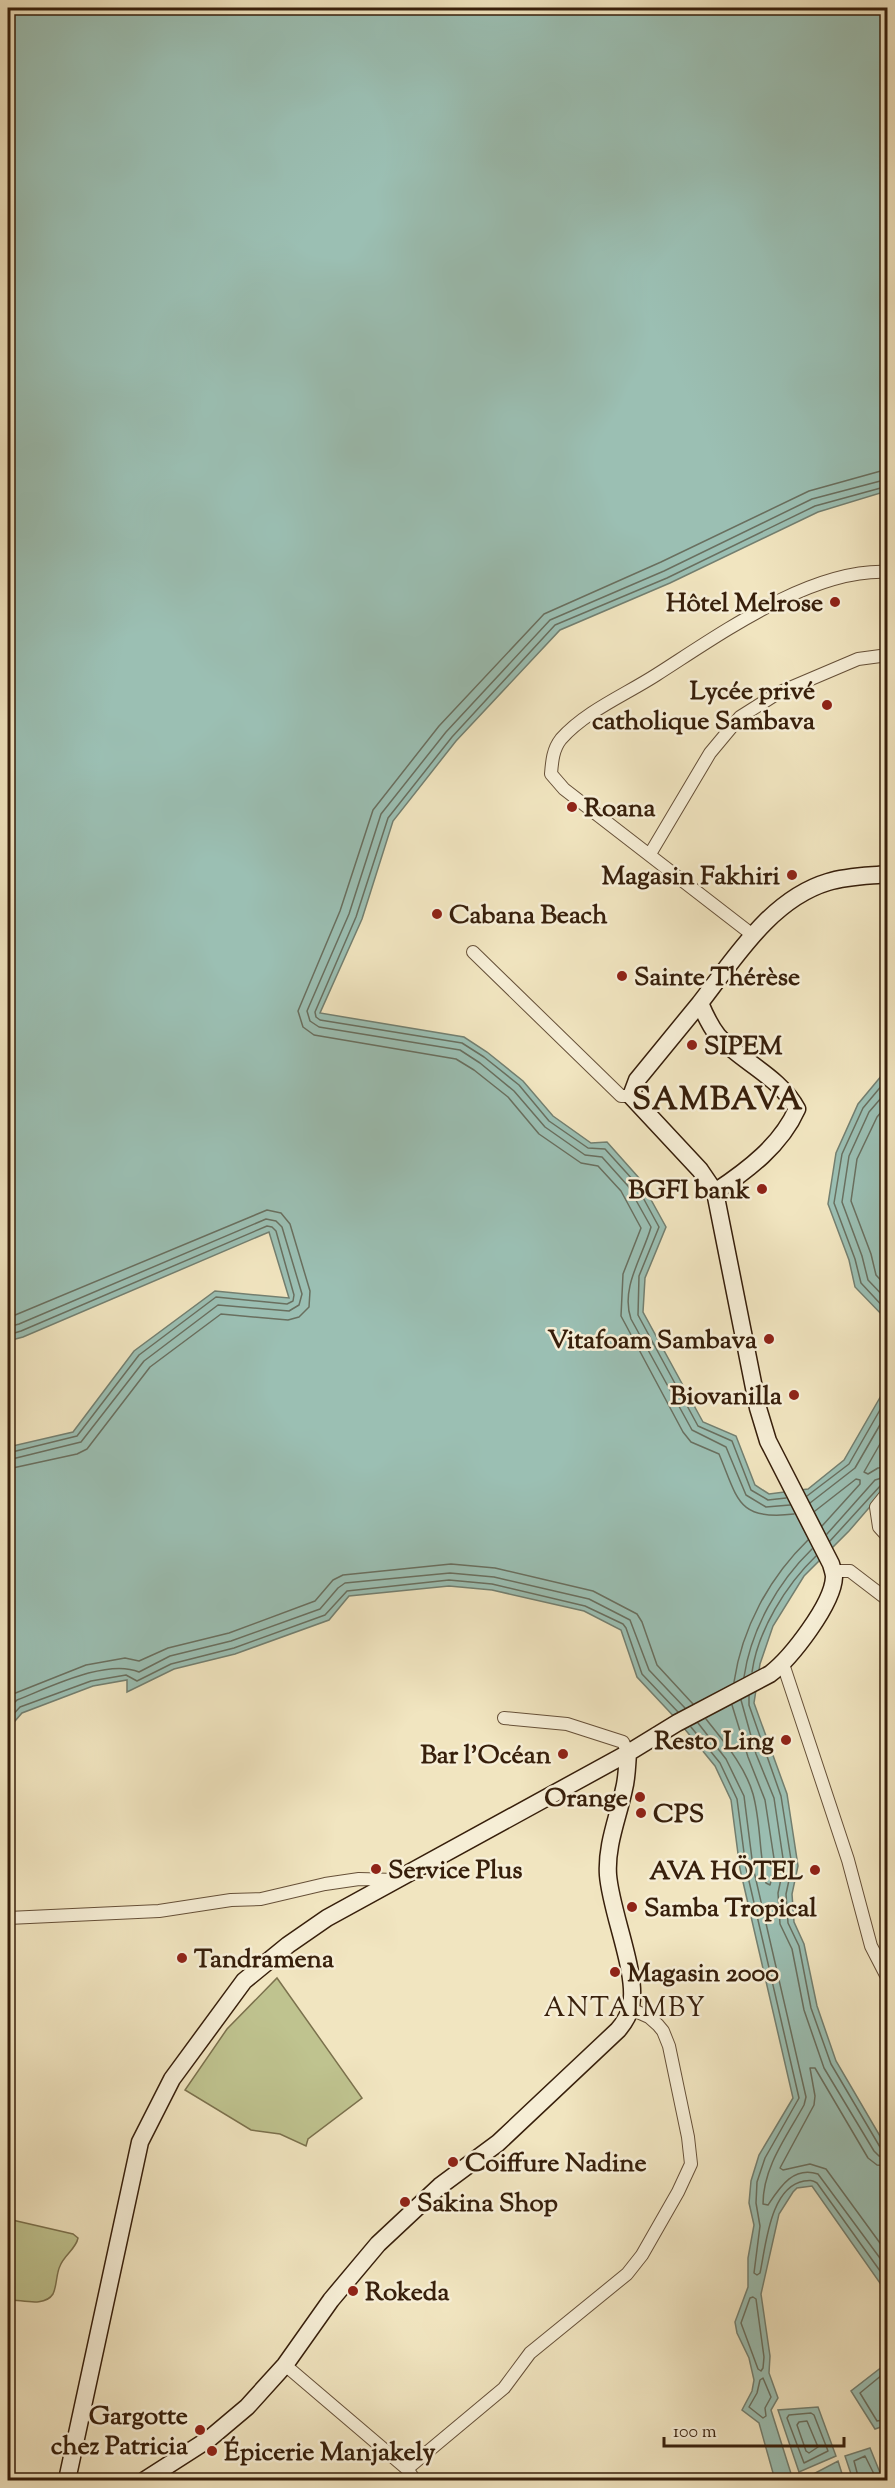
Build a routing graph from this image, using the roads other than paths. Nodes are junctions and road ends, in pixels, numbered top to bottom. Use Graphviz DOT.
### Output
graph roads {
  1 [pos="888,572"];
  2 [pos="888,655"];
  3 [pos="650,854"];
  4 [pos="888,874"];
  5 [pos="754,936"];
  6 [pos="473,952"];
  7 [pos="700,1003"];
  8 [pos="631,1096"];
  9 [pos="715,1192"];
  10 [pos="888,1492"];
  11 [pos="888,1537"];
  12 [pos="832,1567"];
  13 [pos="888,1593"];
  14 [pos="777,1669"];
  15 [pos="504,1718"];
  16 [pos="628,1753"];
  17 [pos="398,1880"];
  18 [pos="8,1918"];
  19 [pos="888,1979"];
  20 [pos="631,2009"];
  21 [pos="285,2365"];
  22 [pos="407,2469"];
  23 [pos="67,2481"];
  24 [pos="145,2481"];
  25 [pos="415,2481"];
  1 -- 3 [label="street"];
  2 -- 3 [label="street"];
  3 -- 5 [label="street"];
  4 -- 5 [label="main road"];
  5 -- 7 [label="main road"];
  6 -- 8 [label="street"];
  7 -- 8 [label="main road"];
  7 -- 9 [label="main road"];
  8 -- 9 [label="main road"];
  9 -- 12 [label="main road"];
  10 -- 11 [label="street"];
  12 -- 13 [label="street"];
  12 -- 14 [label="main road"];
  14 -- 16 [label="main road"];
  14 -- 19 [label="street"];
  15 -- 16 [label="street"];
  16 -- 17 [label="main road"];
  16 -- 20 [label="main road"];
  17 -- 18 [label="street"];
  17 -- 23 [label="main road"];
  20 -- 21 [label="main road"];
  20 -- 22 [label="street"];
  21 -- 22 [label="street"];
  21 -- 24 [label="main road"];
  22 -- 25 [label="street"];
}
